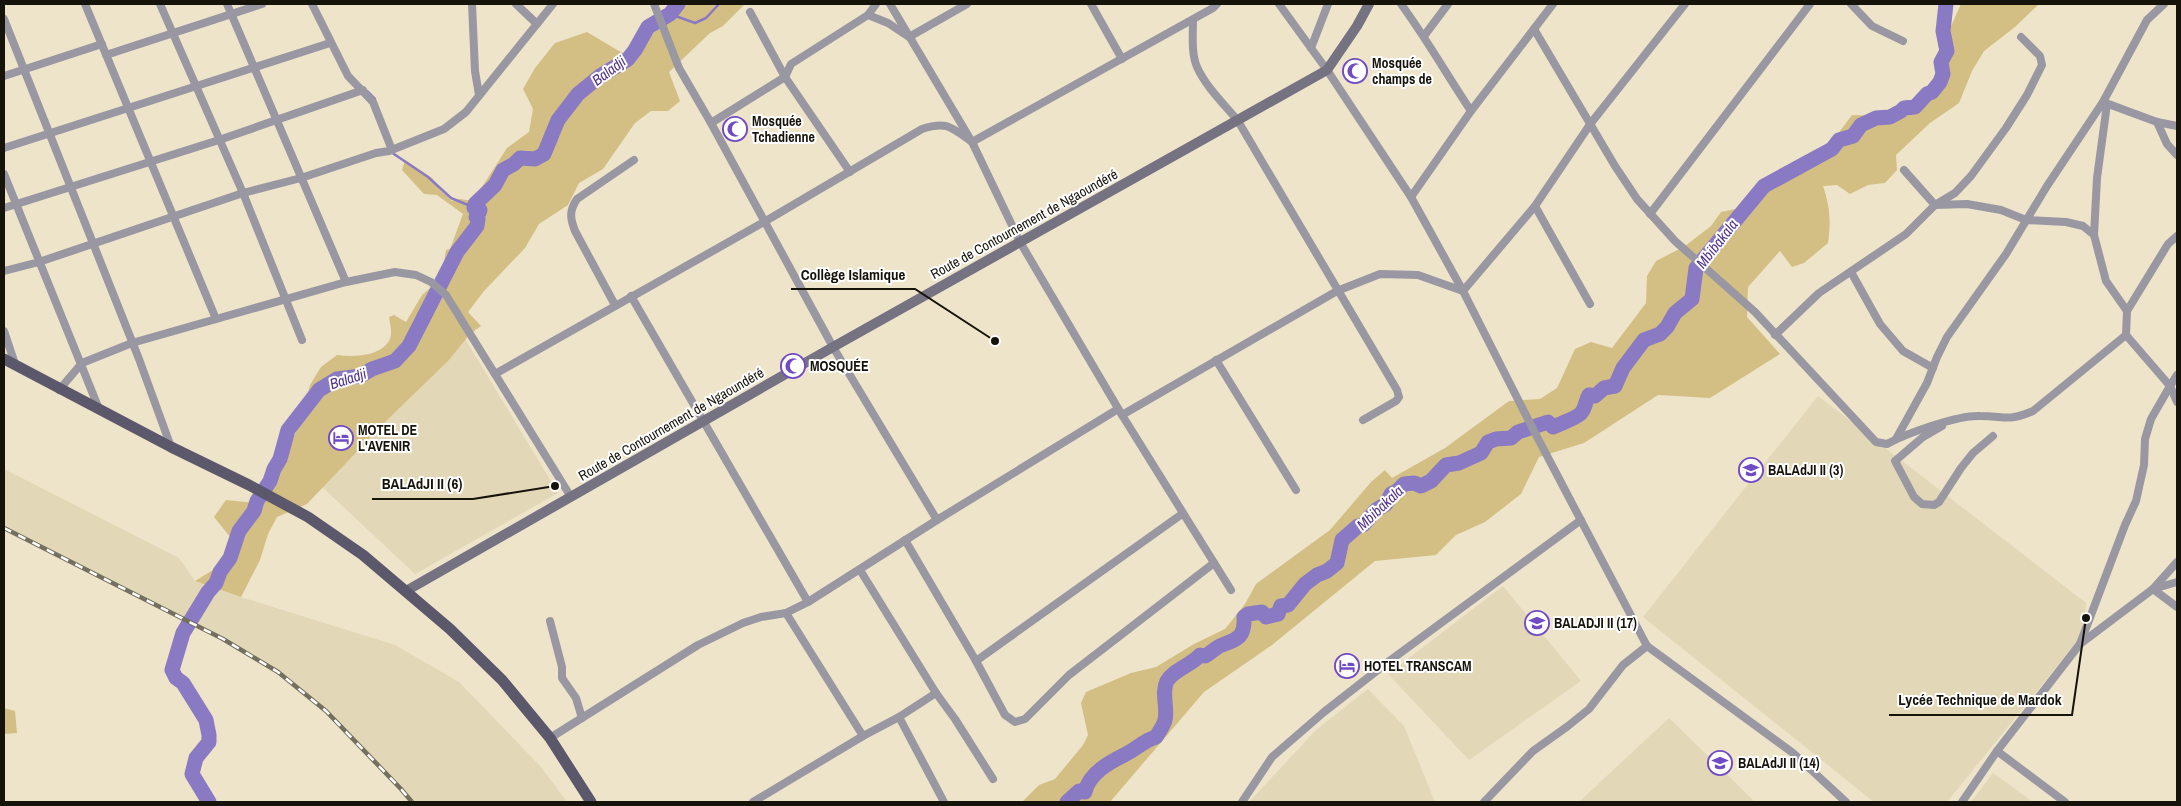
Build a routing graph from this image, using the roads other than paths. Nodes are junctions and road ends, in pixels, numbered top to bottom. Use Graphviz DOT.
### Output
graph roads {
  1 [pos="85,4"];
  2 [pos="160,4"];
  3 [pos="227,4"];
  4 [pos="262,4"];
  5 [pos="312,4"];
  6 [pos="472,4"];
  7 [pos="516,4"];
  8 [pos="554,4"];
  9 [pos="876,4"];
  10 [pos="890,4"];
  11 [pos="967,4"];
  12 [pos="1091,4"];
  13 [pos="1217,4"];
  14 [pos="1280,4"];
  15 [pos="1328,4"];
  16 [pos="1369,4"];
  17 [pos="1401,4"];
  18 [pos="1448,4"];
  19 [pos="1553,4"];
  20 [pos="1685,4"];
  21 [pos="1810,4"];
  22 [pos="1851,4"];
  23 [pos="2164,4"];
  24 [pos="655,7"];
  25 [pos="750,12"];
  26 [pos="231,14"];
  27 [pos="868,15"];
  28 [pos="4,19"];
  29 [pos="1193,20"];
  30 [pos="537,24"];
  31 [pos="1534,29"];
  32 [pos="173,33"];
  33 [pos="1424,36"];
  34 [pos="909,37"];
  35 [pos="2020,37"];
  36 [pos="1903,41"];
  37 [pos="330,43"];
  38 [pos="102,44"];
  39 [pos="1311,48"];
  40 [pos="106,56"];
  41 [pos="1122,59"];
  42 [pos="254,66"];
  43 [pos="24,70"];
  44 [pos="1327,70"];
  45 [pos="4,76"];
  46 [pos="785,77"];
  47 [pos="196,85"];
  48 [pos="363,90"];
  49 [pos="479,95"];
  50 [pos="2105,103"];
  51 [pos="128,106"];
  52 [pos="1471,111"];
  53 [pos="277,120"];
  54 [pos="1238,120"];
  55 [pos="2157,122"];
  56 [pos="711,123"];
  57 [pos="1590,123"];
  58 [pos="2177,126"];
  59 [pos="49,133"];
  60 [pos="219,140"];
  61 [pos="972,142"];
  62 [pos="4,148"];
  63 [pos="391,151"];
  64 [pos="2177,155"];
  65 [pos="634,160"];
  66 [pos="151,162"];
  67 [pos="1904,170"];
  68 [pos="850,172"];
  69 [pos="4,174"];
  70 [pos="301,178"];
  71 [pos="70,187"];
  72 [pos="243,193"];
  73 [pos="1411,197"];
  74 [pos="15,205"];
  75 [pos="1935,205"];
  76 [pos="1534,206"];
  77 [pos="4,208"];
  78 [pos="1650,214"];
  79 [pos="174,218"];
  80 [pos="2026,220"];
  81 [pos="764,222"];
  82 [pos="2094,235"];
  83 [pos="2177,236"];
  84 [pos="1020,242"];
  85 [pos="93,244"];
  86 [pos="40,262"];
  87 [pos="4,271"];
  88 [pos="1851,272"];
  89 [pos="346,282"];
  90 [pos="1337,291"];
  91 [pos="1463,292"];
  92 [pos="631,296"];
  93 [pos="286,299"];
  94 [pos="1590,304"];
  95 [pos="615,305"];
  96 [pos="2127,311"];
  97 [pos="216,319"];
  98 [pos="4,331"];
  99 [pos="1775,335"];
  100 [pos="2126,336"];
  101 [pos="302,340"];
  102 [pos="132,342"];
  103 [pos="833,347"];
  104 [pos="4,359"];
  105 [pos="1216,360"];
  106 [pos="82,363"];
  107 [pos="15,364"];
  108 [pos="1933,368"];
  109 [pos="495,374"];
  110 [pos="2177,375"];
  111 [pos="2170,386"];
  112 [pos="59,390"];
  113 [pos="2177,402"];
  114 [pos="99,409"];
  115 [pos="1120,412"];
  116 [pos="1954,419"];
  117 [pos="1364,420"];
  118 [pos="703,421"];
  119 [pos="1993,436"];
  120 [pos="1896,439"];
  121 [pos="171,448"];
  122 [pos="1296,490"];
  123 [pos="571,497"];
  124 [pos="1182,514"];
  125 [pos="937,520"];
  126 [pos="1581,520"];
  127 [pos="905,540"];
  128 [pos="2177,562"];
  129 [pos="1214,563"];
  130 [pos="860,570"];
  131 [pos="2177,582"];
  132 [pos="2153,588"];
  133 [pos="1231,590"];
  134 [pos="406,591"];
  135 [pos="808,602"];
  136 [pos="2177,607"];
  137 [pos="786,613"];
  138 [pos="550,621"];
  139 [pos="2080,644"];
  140 [pos="1647,646"];
  141 [pos="976,661"];
  142 [pos="936,693"];
  143 [pos="900,717"];
  144 [pos="582,718"];
  145 [pos="863,736"];
  146 [pos="550,738"];
  147 [pos="1997,751"];
  148 [pos="993,780"];
  149 [pos="592,802"];
  150 [pos="753,802"];
  151 [pos="944,802"];
  152 [pos="1242,802"];
  153 [pos="1484,802"];
  154 [pos="1846,802"];
  155 [pos="1962,802"];
  156 [pos="2065,802"];
  1 -- 38 [label="street"];
  2 -- 32 [label="street"];
  3 -- 26 [label="street"];
  4 -- 26 [label="street"];
  5 -- 37 [label="street"];
  6 -- 49 [label="street"];
  7 -- 30 [label="street"];
  8 -- 30 [label="street"];
  9 -- 27 [label="street"];
  10 -- 34 [label="street"];
  11 -- 34 [label="street"];
  12 -- 41 [label="street"];
  13 -- 29 [label="street"];
  14 -- 39 [label="street"];
  15 -- 39 [label="street"];
  16 -- 44 [label="street, Route de Contournement de Ngaoundéré"];
  17 -- 33 [label="street"];
  18 -- 33 [label="street"];
  19 -- 31 [label="street"];
  20 -- 57 [label="street"];
  21 -- 78 [label="street"];
  22 -- 36 [label="street"];
  23 -- 50 [label="street"];
  24 -- 56 [label="street"];
  25 -- 46 [label="street"];
  26 -- 32 [label="street"];
  26 -- 42 [label="street"];
  27 -- 34 [label="street"];
  27 -- 46 [label="street"];
  28 -- 43 [label="street"];
  29 -- 41 [label="street"];
  29 -- 54 [label="street"];
  30 -- 49 [label="street"];
  31 -- 52 [label="street"];
  31 -- 57 [label="street"];
  32 -- 40 [label="street"];
  32 -- 47 [label="street"];
  33 -- 52 [label="street"];
  34 -- 61 [label="street"];
  35 -- 75 [label="street"];
  37 -- 42 [label="street"];
  37 -- 48 [label="street"];
  38 -- 40 [label="street"];
  38 -- 43 [label="street"];
  39 -- 44 [label="street"];
  40 -- 51 [label="street"];
  41 -- 61 [label="street"];
  42 -- 47 [label="street"];
  42 -- 53 [label="street"];
  43 -- 45 [label="street"];
  43 -- 59 [label="street"];
  44 -- 54 [label="street, Route de Contournement de Ngaoundéré"];
  44 -- 73 [label="street"];
  46 -- 56 [label="street"];
  46 -- 68 [label="street"];
  47 -- 51 [label="street"];
  47 -- 60 [label="street"];
  48 -- 53 [label="street"];
  48 -- 63 [label="street"];
  49 -- 63 [label="street"];
  50 -- 55 [label="street"];
  50 -- 80 [label="street"];
  50 -- 82 [label="street"];
  51 -- 59 [label="street"];
  51 -- 66 [label="street"];
  52 -- 73 [label="street"];
  53 -- 60 [label="street"];
  53 -- 70 [label="street"];
  54 -- 84 [label="street, Route de Contournement de Ngaoundéré"];
  54 -- 90 [label="street"];
  55 -- 58 [label="street"];
  55 -- 64 [label="street"];
  56 -- 81 [label="street"];
  57 -- 76 [label="street"];
  57 -- 78 [label="street"];
  59 -- 62 [label="street"];
  59 -- 71 [label="street"];
  60 -- 66 [label="street"];
  60 -- 72 [label="street"];
  61 -- 68 [label="street"];
  61 -- 84 [label="street"];
  63 -- 70 [label="street"];
  65 -- 95 [label="street"];
  66 -- 71 [label="street"];
  66 -- 79 [label="street"];
  67 -- 75 [label="street"];
  68 -- 81 [label="street"];
  69 -- 74 [label="street"];
  70 -- 72 [label="street"];
  70 -- 89 [label="street"];
  71 -- 74 [label="street"];
  71 -- 85 [label="street"];
  72 -- 79 [label="street"];
  72 -- 93 [label="street"];
  73 -- 91 [label="street"];
  74 -- 77 [label="street"];
  74 -- 86 [label="street"];
  75 -- 80 [label="street"];
  75 -- 88 [label="street"];
  76 -- 91 [label="street"];
  76 -- 94 [label="street"];
  78 -- 99 [label="street"];
  79 -- 85 [label="street"];
  79 -- 97 [label="street"];
  80 -- 82 [label="street"];
  80 -- 108 [label="street"];
  81 -- 92 [label="street"];
  81 -- 103 [label="street"];
  82 -- 96 [label="street"];
  83 -- 96 [label="street"];
  84 -- 103 [label="street, Route de Contournement de Ngaoundéré"];
  84 -- 115 [label="street"];
  85 -- 86 [label="street"];
  85 -- 102 [label="street"];
  86 -- 87 [label="street"];
  86 -- 106 [label="street"];
  88 -- 99 [label="street"];
  88 -- 108 [label="street"];
  89 -- 93 [label="street"];
  89 -- 109 [label="street"];
  90 -- 91 [label="street"];
  90 -- 105 [label="street"];
  90 -- 117 [label="street"];
  91 -- 126 [label="street"];
  92 -- 95 [label="street"];
  92 -- 118 [label="street"];
  93 -- 97 [label="street"];
  93 -- 101 [label="street"];
  95 -- 109 [label="street"];
  96 -- 100 [label="street"];
  97 -- 102 [label="street"];
  98 -- 107 [label="street"];
  99 -- 120 [label="street"];
  100 -- 111 [label="street"];
  100 -- 116 [label="street"];
  102 -- 106 [label="street"];
  102 -- 121 [label="street"];
  103 -- 118 [label="street, Route de Contournement de Ngaoundéré"];
  103 -- 125 [label="street"];
  104 -- 107 [label="main road"];
  105 -- 115 [label="street"];
  105 -- 122 [label="street"];
  106 -- 112 [label="street"];
  106 -- 114 [label="street"];
  107 -- 112 [label="main road"];
  108 -- 120 [label="street"];
  109 -- 123 [label="street"];
  110 -- 111 [label="street"];
  111 -- 113 [label="street"];
  111 -- 139 [label="street"];
  112 -- 114 [label="main road"];
  114 -- 121 [label="main road"];
  115 -- 124 [label="street"];
  115 -- 125 [label="street"];
  116 -- 119 [label="street"];
  116 -- 120 [label="street"];
  118 -- 123 [label="street, Route de Contournement de Ngaoundéré"];
  118 -- 135 [label="street"];
  121 -- 134 [label="main road"];
  123 -- 134 [label="street, Route de Contournement de Ngaoundéré"];
  124 -- 129 [label="street"];
  124 -- 141 [label="street"];
  125 -- 127 [label="street"];
  126 -- 140 [label="street"];
  126 -- 152 [label="street"];
  127 -- 130 [label="street"];
  127 -- 141 [label="street"];
  128 -- 132 [label="street"];
  129 -- 133 [label="street"];
  129 -- 141 [label="street"];
  130 -- 135 [label="street"];
  130 -- 142 [label="street"];
  131 -- 132 [label="street"];
  132 -- 136 [label="street"];
  132 -- 139 [label="street"];
  134 -- 146 [label="main road"];
  135 -- 137 [label="street"];
  137 -- 144 [label="street"];
  137 -- 145 [label="street"];
  138 -- 144 [label="street"];
  139 -- 147 [label="street"];
  140 -- 153 [label="street"];
  140 -- 154 [label="street"];
  142 -- 143 [label="street"];
  142 -- 148 [label="street"];
  143 -- 145 [label="street"];
  143 -- 151 [label="street"];
  144 -- 146 [label="street"];
  145 -- 150 [label="street"];
  146 -- 149 [label="main road"];
  147 -- 155 [label="street"];
  147 -- 156 [label="street"];
}
